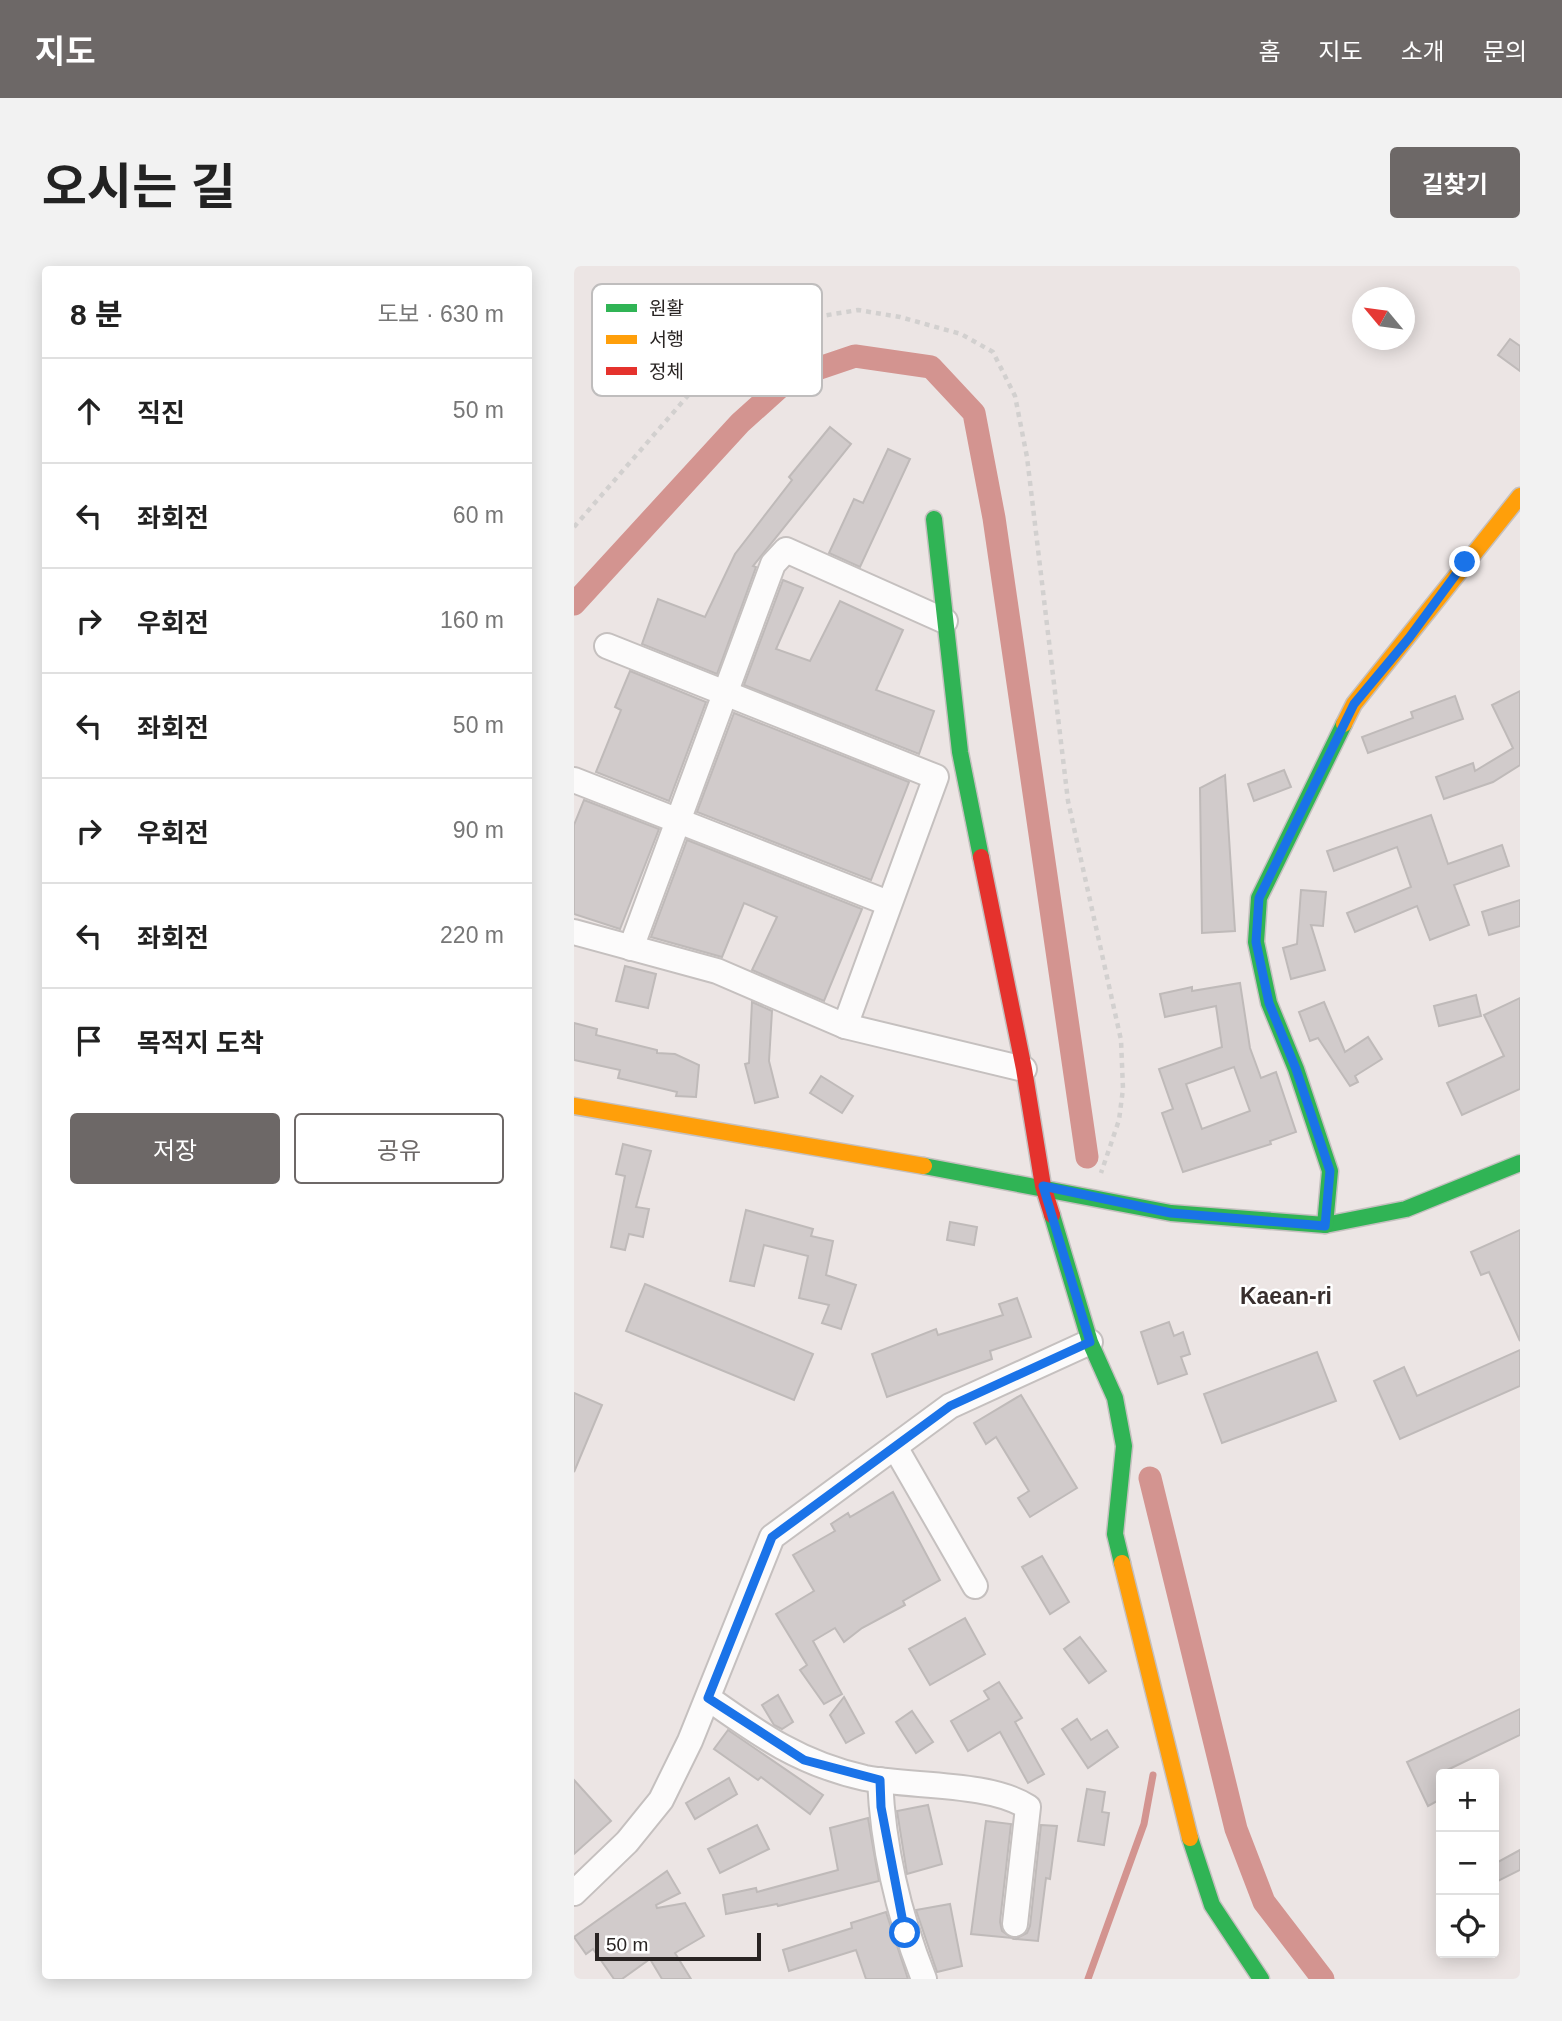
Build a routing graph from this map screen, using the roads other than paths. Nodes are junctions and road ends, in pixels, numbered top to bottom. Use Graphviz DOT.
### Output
graph roads {
  1 [pos="1520,496"];
  2 [pos="934,519"];
  3 [pos="945,621"];
  4 [pos="607,646"];
  5 [pos="726,693"];
  6 [pos="574,780"];
  7 [pos="677,820"];
  8 [pos="888,903"];
  9 [pos="574,932"];
  10 [pos="631,948"];
  11 [pos="845,1026"];
  12 [pos="1024,1069"];
  13 [pos="574,1106"];
  14 [pos="1520,1163"];
  15 [pos="1043,1186"];
  16 [pos="1325,1226"];
  17 [pos="1090,1342"];
  18 [pos="895,1447"];
  19 [pos="975,1586"];
  20 [pos="708,1698"];
  21 [pos="880,1780"];
  22 [pos="574,1893"];
  23 [pos="1015,1924"];
  24 [pos="923,1979"];
  25 [pos="1261,1979"];
  1 -- 16 [label="street"];
  2 -- 3 [label="street"];
  3 -- 5 [label="street"];
  3 -- 12 [label="street"];
  4 -- 5 [label="street"];
  5 -- 7 [label="street"];
  5 -- 8 [label="street"];
  6 -- 7 [label="street"];
  7 -- 8 [label="street"];
  7 -- 10 [label="street"];
  8 -- 11 [label="street"];
  9 -- 10 [label="street"];
  10 -- 11 [label="street"];
  11 -- 12 [label="street"];
  12 -- 15 [label="street"];
  13 -- 15 [label="street"];
  14 -- 16 [label="street"];
  15 -- 16 [label="street"];
  15 -- 17 [label="street"];
  17 -- 18 [label="street"];
  17 -- 25 [label="street"];
  18 -- 19 [label="street"];
  18 -- 20 [label="street"];
  20 -- 21 [label="street"];
  20 -- 22 [label="street"];
  21 -- 23 [label="street"];
  21 -- 24 [label="street"];
}
